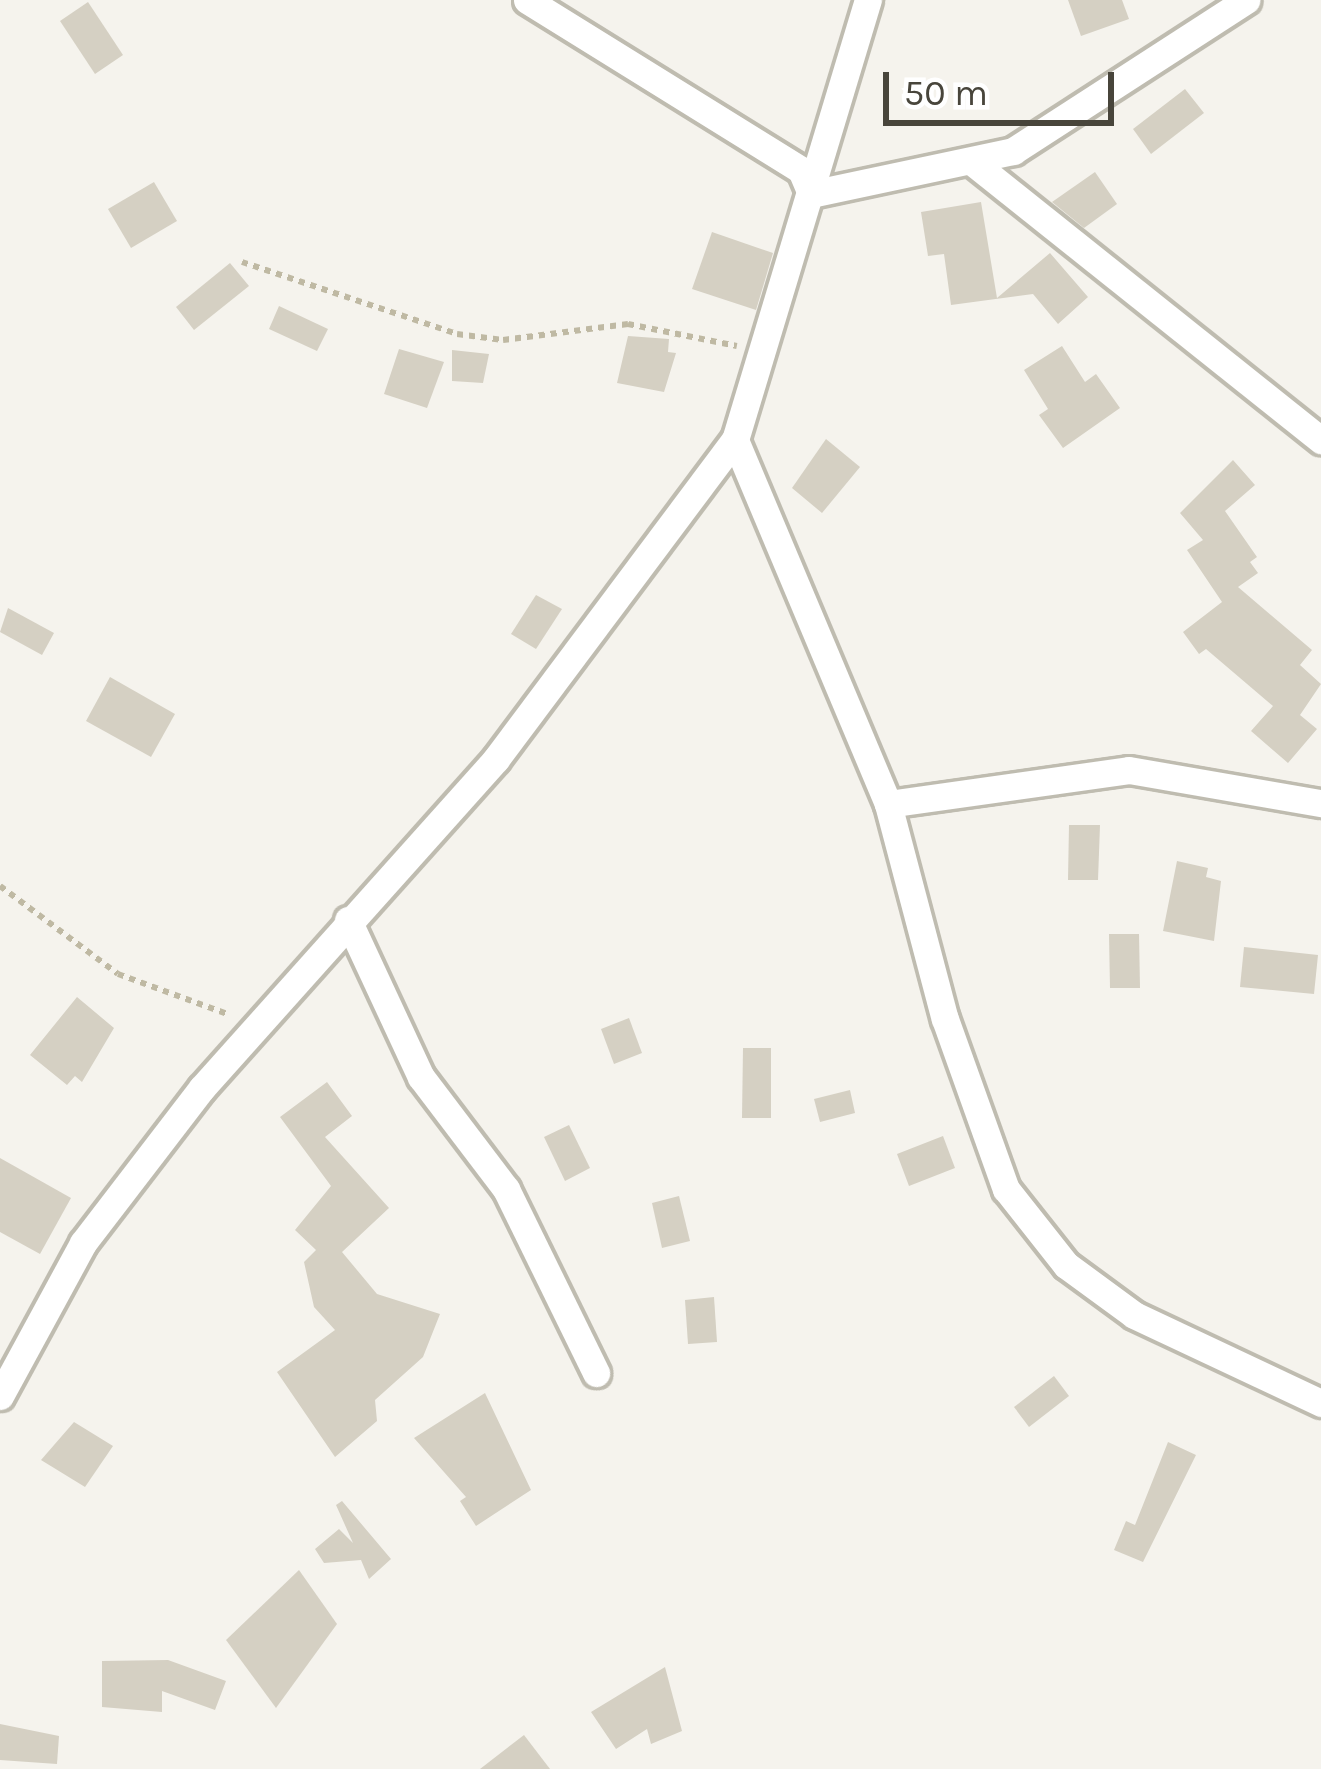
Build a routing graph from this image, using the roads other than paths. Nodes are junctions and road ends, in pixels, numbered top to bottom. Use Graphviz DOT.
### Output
graph roads {
  1 [pos="527,0"];
  2 [pos="868,0"];
  3 [pos="1246,0"];
  4 [pos="976,164"];
  5 [pos="811,194"];
  6 [pos="735,440"];
  7 [pos="1321,440"];
  8 [pos="1321,803"];
  9 [pos="888,804"];
  10 [pos="348,920"];
  11 [pos="596,1373"];
  12 [pos="0,1396"];
  13 [pos="1321,1403"];
  1 -- 5 [label="street"];
  2 -- 5 [label="street"];
  3 -- 4 [label="street"];
  4 -- 5 [label="street"];
  4 -- 7 [label="street"];
  5 -- 6 [label="street"];
  6 -- 9 [label="street"];
  6 -- 10 [label="street"];
  8 -- 9 [label="street"];
  9 -- 13 [label="street"];
  10 -- 11 [label="street"];
  10 -- 12 [label="street"];
}
